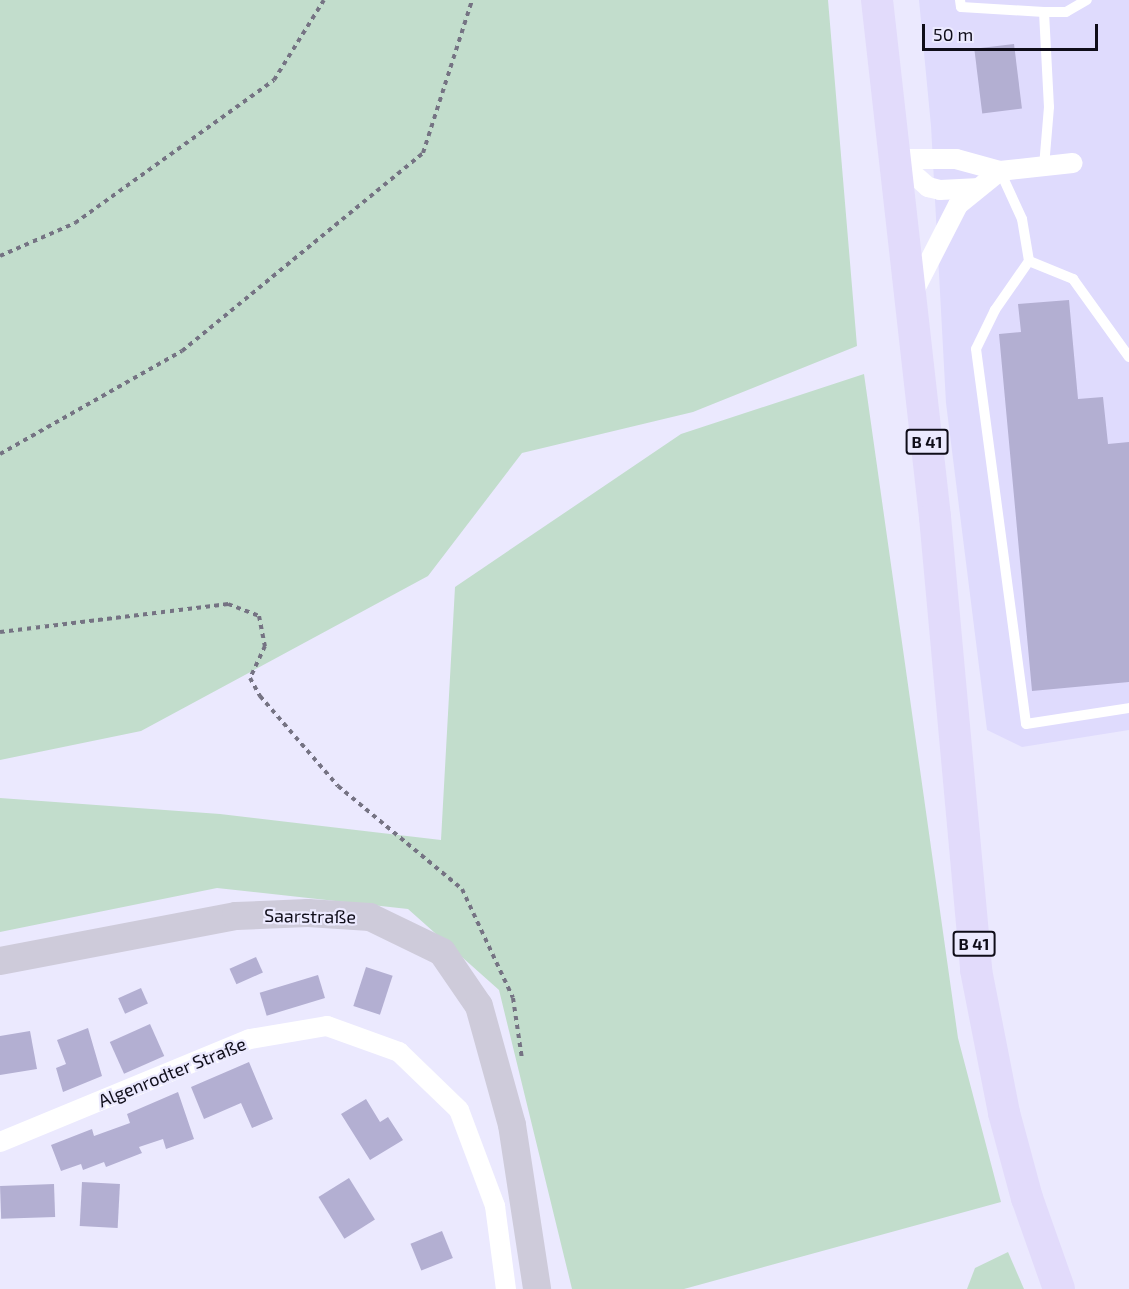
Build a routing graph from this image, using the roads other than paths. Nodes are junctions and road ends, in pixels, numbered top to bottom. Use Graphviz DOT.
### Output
graph roads {
  1 [pos="878,0"];
  2 [pos="960,0"];
  3 [pos="1087,0"];
  4 [pos="1044,12"];
  5 [pos="896,159"];
  6 [pos="1072,163"];
  7 [pos="1044,166"];
  8 [pos="1000,171"];
  9 [pos="975,188"];
  10 [pos="1029,261"];
  11 [pos="911,296"];
  12 [pos="1129,357"];
  13 [pos="1129,708"];
  14 [pos="0,961"];
  15 [pos="0,1142"];
  16 [pos="506,1289"];
  17 [pos="537,1289"];
  18 [pos="1059,1289"];
  1 -- 5 [label="main road, B 41"];
  2 -- 4 [label="lane"];
  3 -- 4 [label="lane"];
  4 -- 7 [label="lane"];
  5 -- 8 [label="street"];
  5 -- 9 [label="street"];
  5 -- 11 [label="main road, B 41"];
  6 -- 7 [label="street"];
  7 -- 8 [label="street"];
  8 -- 9 [label="street"];
  8 -- 10 [label="lane"];
  9 -- 11 [label="street"];
  10 -- 12 [label="lane"];
  10 -- 13 [label="lane"];
  11 -- 18 [label="main road, B 41"];
  14 -- 17 [label="street, Saarstraße"];
  15 -- 16 [label="street, Algenrodter Straße"];
}
